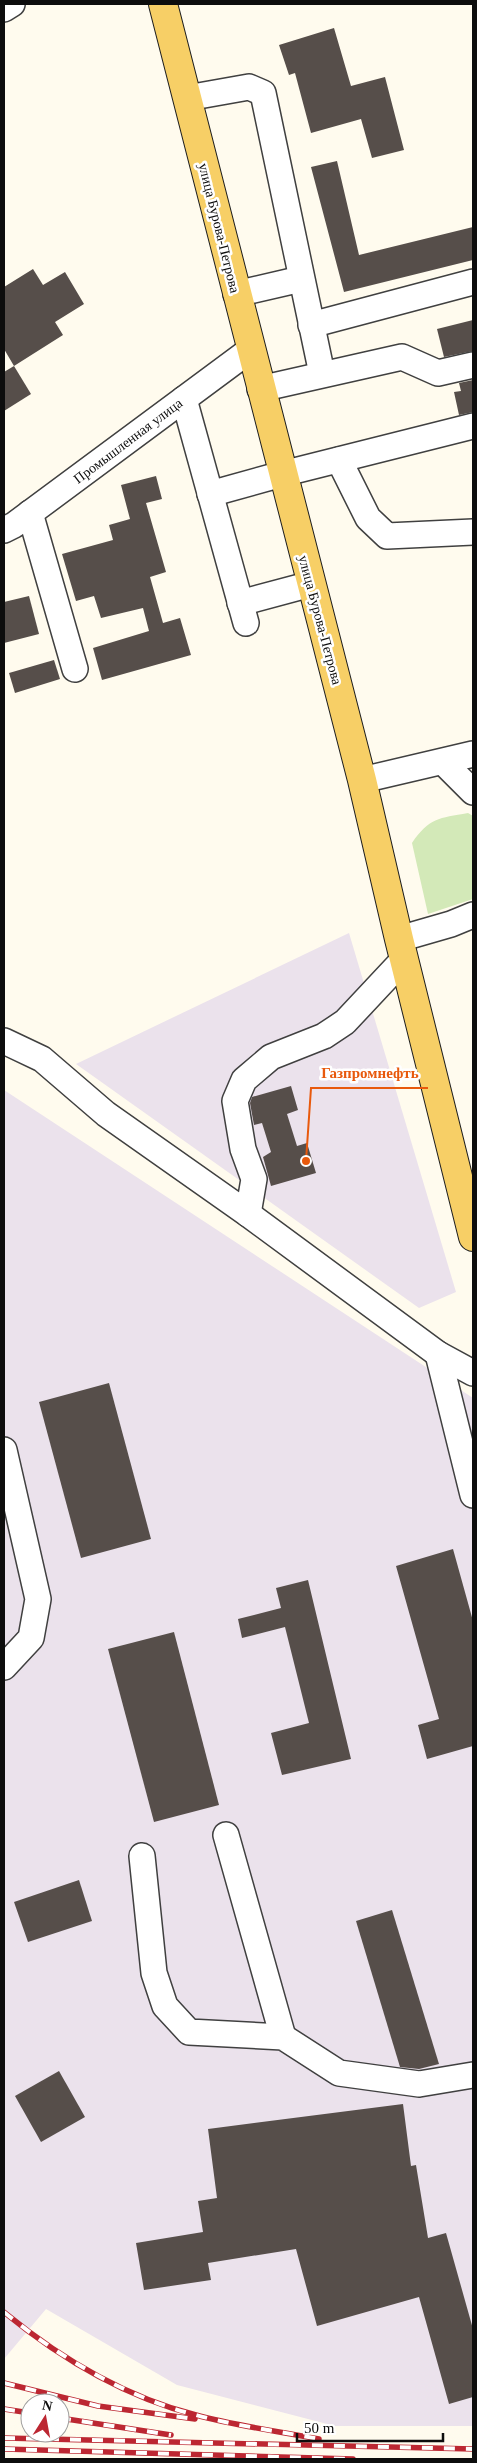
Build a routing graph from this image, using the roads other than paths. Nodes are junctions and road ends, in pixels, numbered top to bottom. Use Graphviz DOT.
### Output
graph roads {
  1 [pos="12,4"];
  2 [pos="163,4"];
  3 [pos="4,9"];
  4 [pos="186,98"];
  5 [pos="301,279"];
  6 [pos="473,282"];
  7 [pos="236,294"];
  8 [pos="311,325"];
  9 [pos="250,350"];
  10 [pos="473,366"];
  11 [pos="322,374"];
  12 [pos="260,389"];
  13 [pos="184,399"];
  14 [pos="473,426"];
  15 [pos="339,460"];
  16 [pos="282,474"];
  17 [pos="210,494"];
  18 [pos="30,513"];
  19 [pos="4,530"];
  20 [pos="473,532"];
  21 [pos="311,584"];
  22 [pos="75,669"];
  23 [pos="473,754"];
  24 [pos="442,762"];
  25 [pos="362,780"];
  26 [pos="473,792"];
  27 [pos="473,915"];
  28 [pos="402,949"];
  29 [pos="4,1041"];
  30 [pos="248,1214"];
  31 [pos="473,1237"];
  32 [pos="438,1354"];
  33 [pos="473,1373"];
  34 [pos="4,1450"];
  35 [pos="473,1495"];
  36 [pos="4,1667"];
  37 [pos="226,1835"];
  38 [pos="142,1856"];
  39 [pos="282,2038"];
  40 [pos="473,2075"];
  1 -- 3 [label="street"];
  2 -- 4 [label="main road, улица Бурова-Петрова"];
  4 -- 5 [label="street"];
  4 -- 7 [label="main road, улица Бурова-Петрова"];
  5 -- 7 [label="street"];
  5 -- 8 [label="street"];
  6 -- 8 [label="street"];
  7 -- 9 [label="main road, улица Бурова-Петрова"];
  8 -- 11 [label="street"];
  9 -- 12 [label="main road, улица Бурова-Петрова"];
  9 -- 13 [label="street, Промышленная улица"];
  10 -- 11 [label="street"];
  11 -- 12 [label="street"];
  12 -- 16 [label="main road, улица Бурова-Петрова"];
  13 -- 17 [label="street"];
  13 -- 18 [label="street, Промышленная улица"];
  14 -- 15 [label="street"];
  15 -- 16 [label="street"];
  15 -- 20 [label="street"];
  16 -- 17 [label="street"];
  16 -- 21 [label="main road, улица Бурова-Петрова"];
  17 -- 21 [label="street"];
  18 -- 19 [label="street, Промышленная улица"];
  18 -- 22 [label="street"];
  21 -- 25 [label="main road, улица Бурова-Петрова"];
  23 -- 24 [label="street"];
  24 -- 25 [label="street"];
  24 -- 26 [label="street"];
  25 -- 28 [label="main road, улица Бурова-Петрова"];
  27 -- 28 [label="street"];
  28 -- 30 [label="street"];
  28 -- 31 [label="main road, улица Бурова-Петрова"];
  29 -- 30 [label="street"];
  30 -- 32 [label="street"];
  32 -- 33 [label="street"];
  32 -- 35 [label="street"];
  34 -- 36 [label="street"];
  37 -- 39 [label="street"];
  38 -- 39 [label="street"];
  39 -- 40 [label="street"];
}
